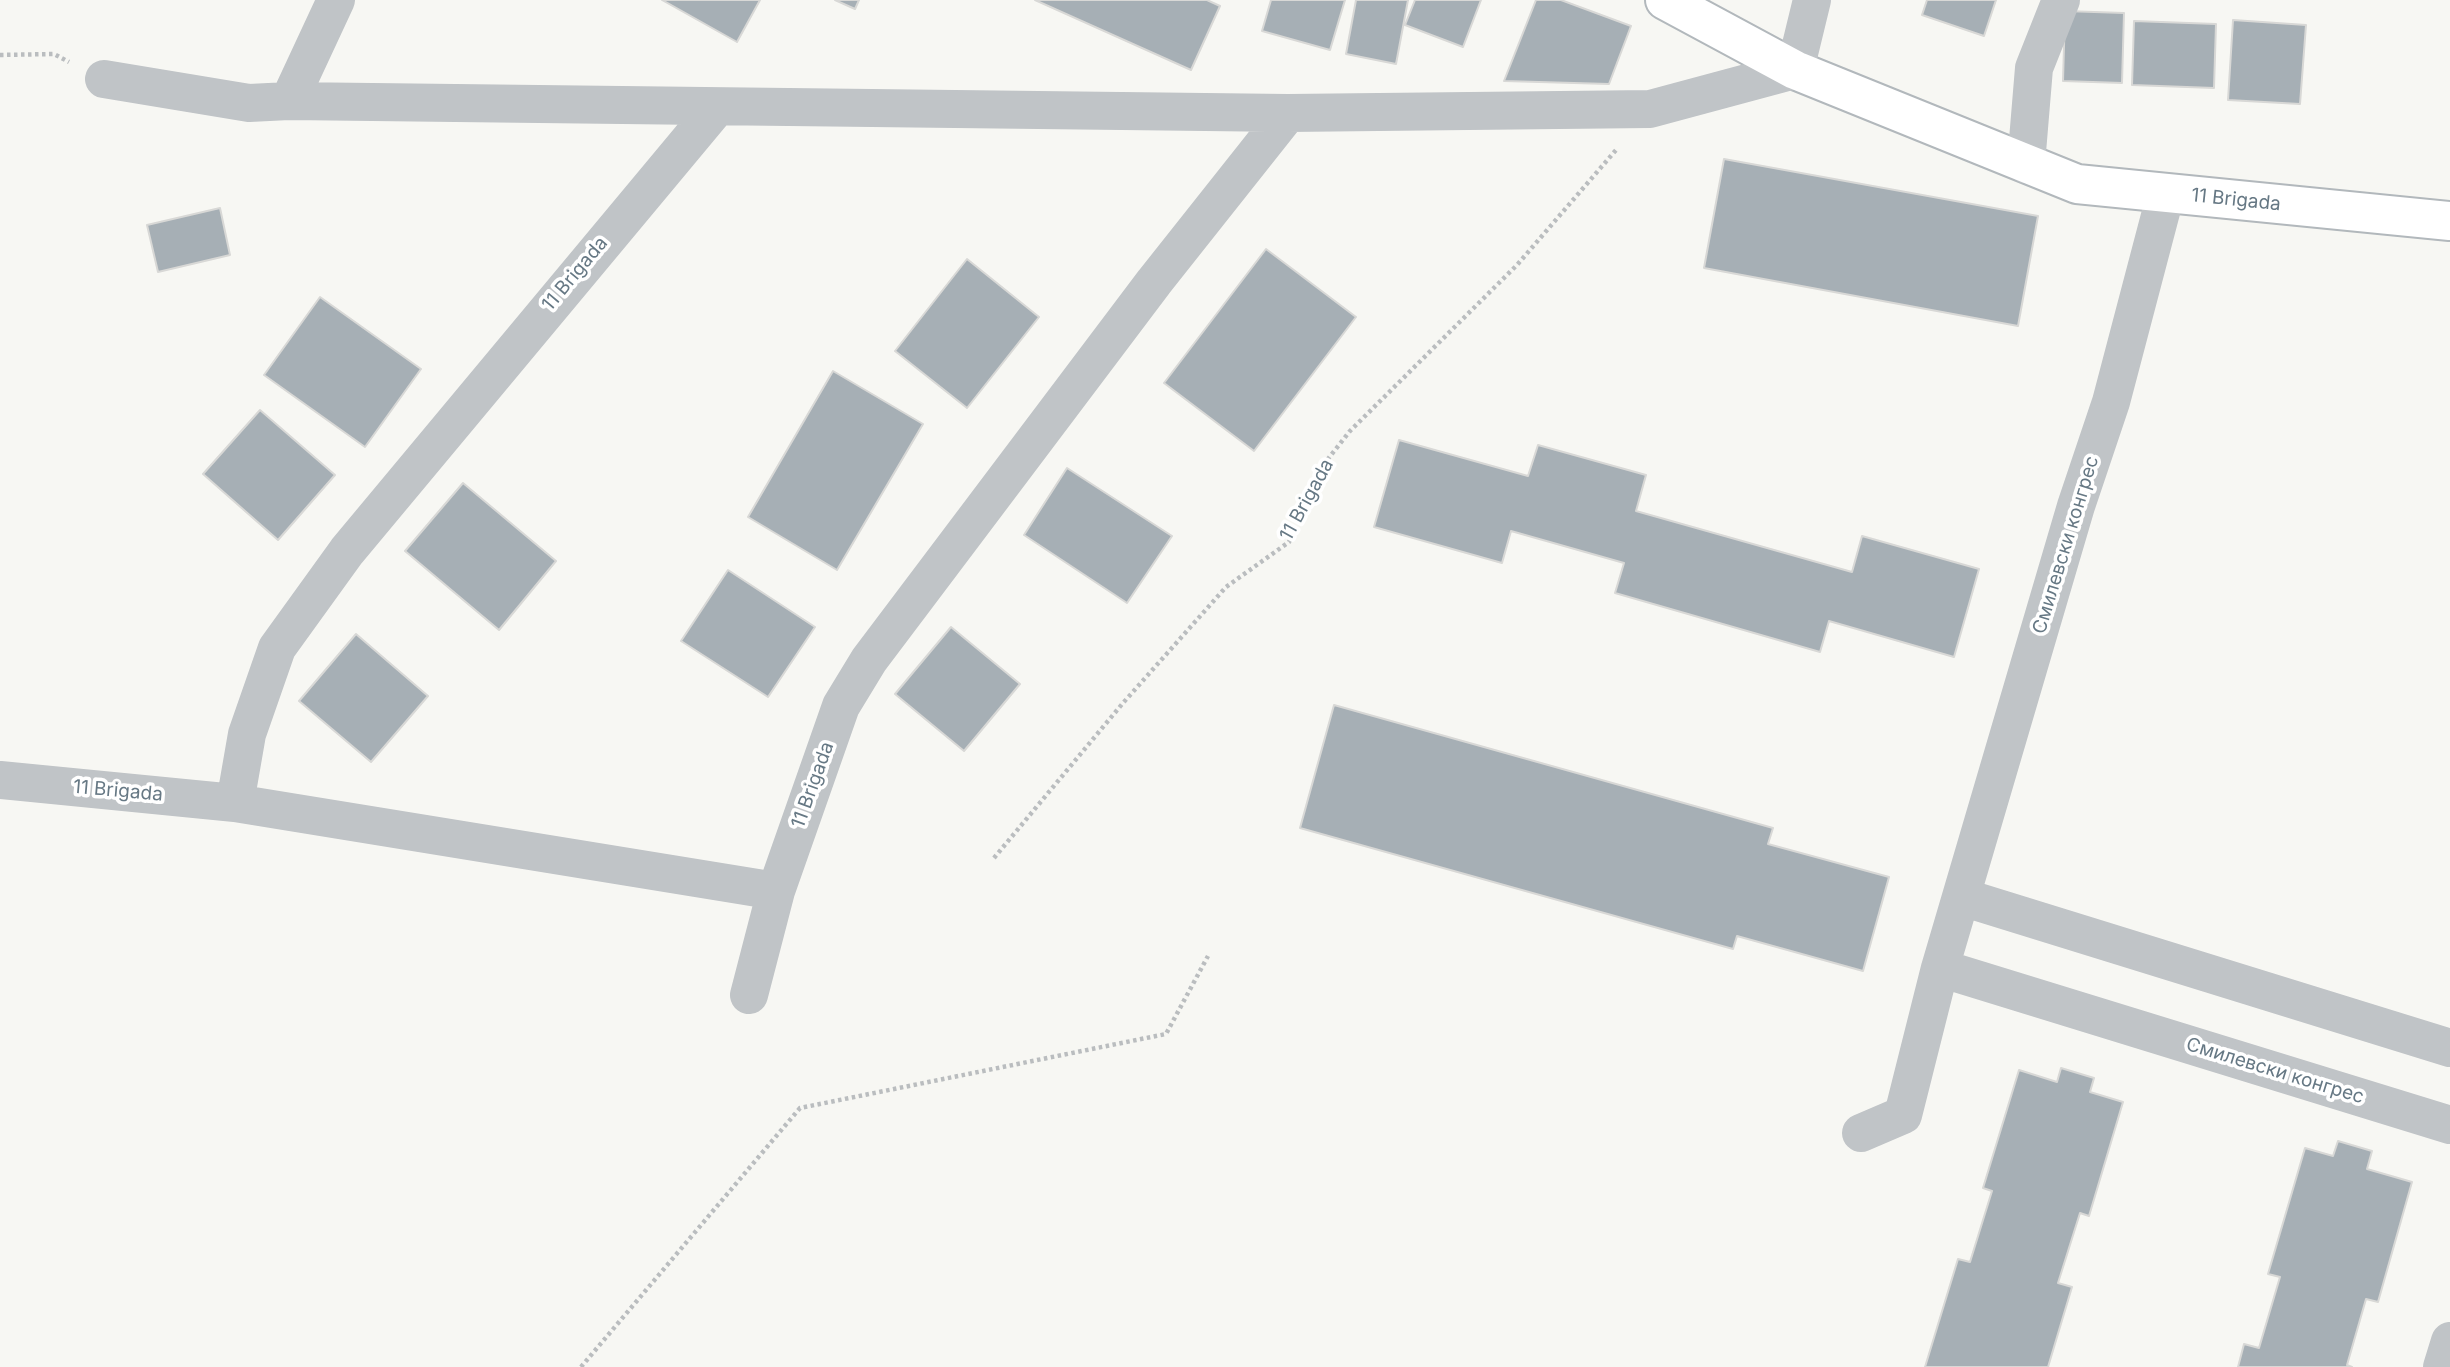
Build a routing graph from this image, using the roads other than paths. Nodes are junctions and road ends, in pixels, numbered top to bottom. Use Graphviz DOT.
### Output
graph roads {
  1 [pos="336,0"];
  2 [pos="1665,0"];
  3 [pos="1812,0"];
  4 [pos="2061,0"];
  5 [pos="1708,12"];
  6 [pos="1795,70"];
  7 [pos="104,79"];
  8 [pos="289,101"];
  9 [pos="717,107"];
  10 [pos="1288,113"];
  11 [pos="2026,163"];
  12 [pos="2166,193"];
  13 [pos="2450,221"];
  14 [pos="0,780"];
  15 [pos="235,803"];
  16 [pos="776,891"];
  17 [pos="1962,897"];
  18 [pos="1940,968"];
  19 [pos="749,995"];
  20 [pos="2450,1048"];
  21 [pos="2450,1125"];
  22 [pos="1861,1133"];
  23 [pos="2450,1341"];
  24 [pos="2442,1367"];
  1 -- 8 [label="street"];
  2 -- 5 [label="main road, 11 Brigada"];
  3 -- 6 [label="street"];
  4 -- 11 [label="street"];
  5 -- 6 [label="main road, 11 Brigada"];
  6 -- 10 [label="street"];
  6 -- 11 [label="main road, 11 Brigada"];
  7 -- 8 [label="street"];
  8 -- 9 [label="street"];
  9 -- 10 [label="street"];
  9 -- 15 [label="street, 11 Brigada"];
  10 -- 16 [label="street, 11 Brigada"];
  11 -- 12 [label="main road, 11 Brigada"];
  12 -- 13 [label="main road, 11 Brigada"];
  12 -- 17 [label="street, Смилевски конгрес"];
  14 -- 15 [label="street, 11 Brigada"];
  15 -- 16 [label="street, 11 Brigada"];
  16 -- 19 [label="street, 11 Brigada"];
  17 -- 18 [label="street, Смилевски конгрес"];
  17 -- 20 [label="street"];
  18 -- 21 [label="street, Смилевски конгрес"];
  18 -- 22 [label="street, Смилевски конгрес"];
  23 -- 24 [label="street"];
}
